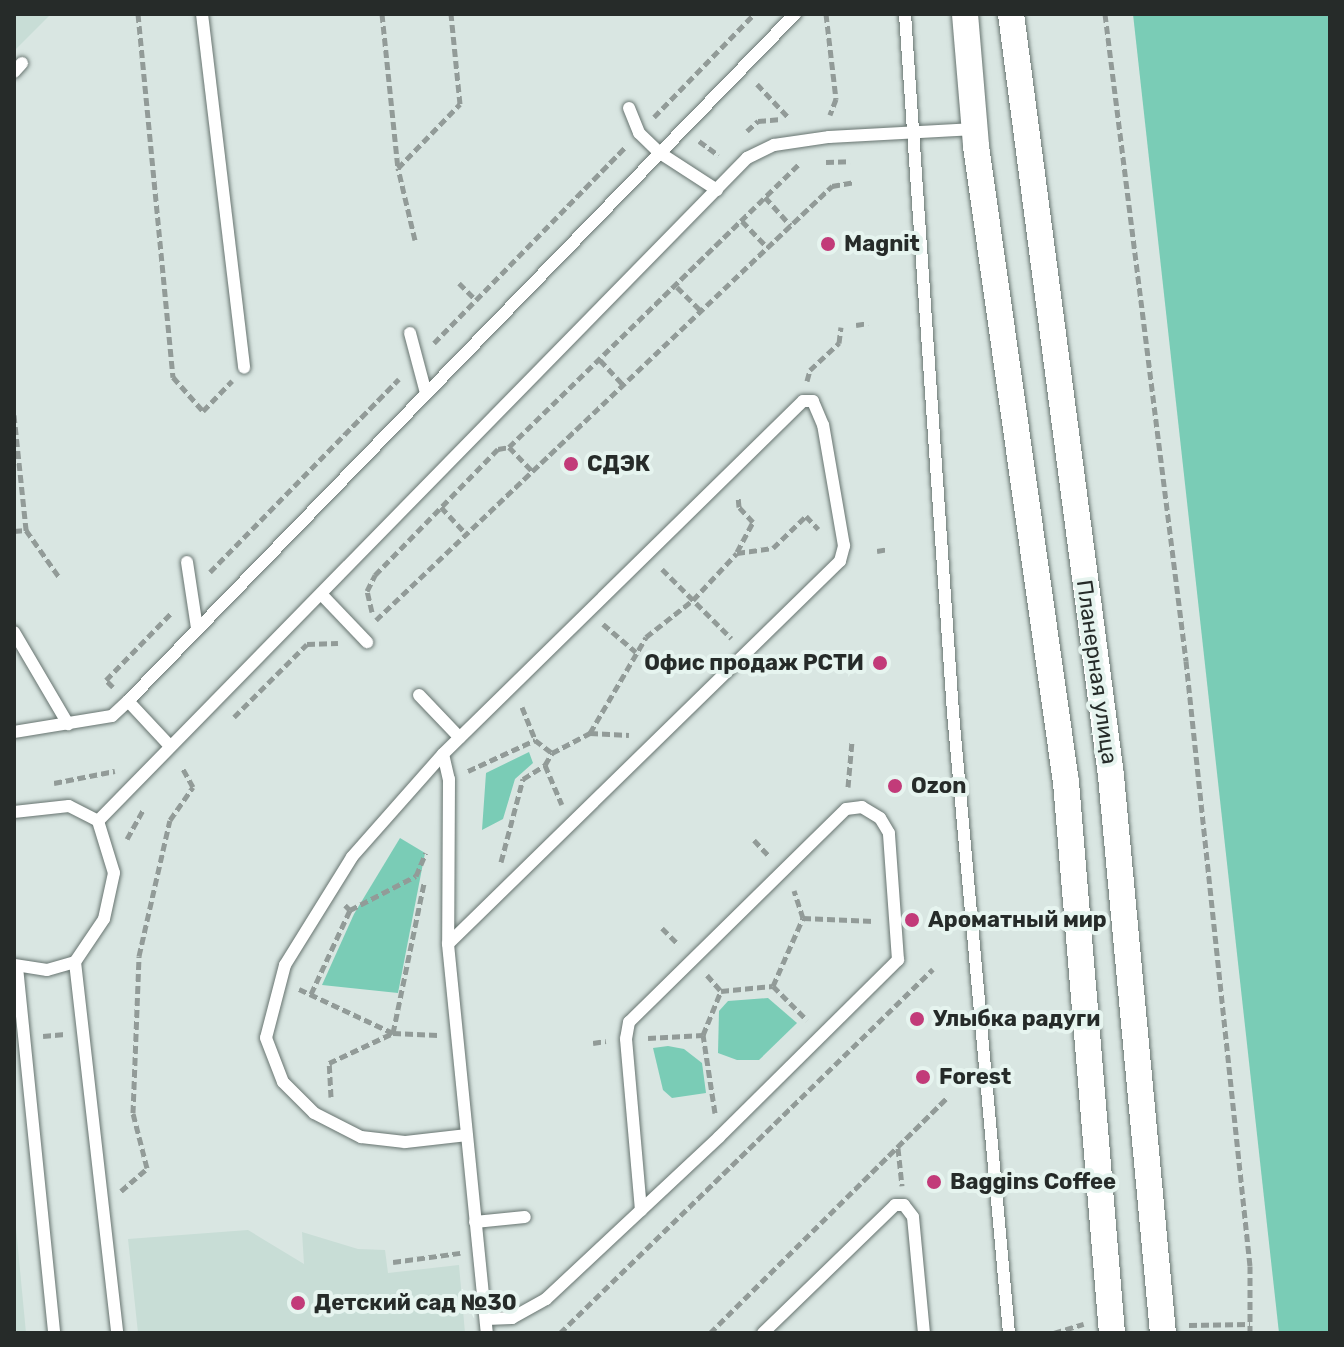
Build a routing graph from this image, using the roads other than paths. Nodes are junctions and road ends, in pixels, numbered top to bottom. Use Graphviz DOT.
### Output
graph roads {
  1 [pos="202,14"];
  2 [pos="795,14"];
  3 [pos="905,14"];
  4 [pos="965,14"];
  5 [pos="1011,14"];
  6 [pos="629,108"];
  7 [pos="975,129"];
  8 [pos="913,133"];
  9 [pos="660,153"];
  10 [pos="717,190"];
  11 [pos="410,333"];
  12 [pos="244,368"];
  13 [pos="426,393"];
  14 [pos="187,562"];
  15 [pos="323,596"];
  16 [pos="197,628"];
  17 [pos="14,632"];
  18 [pos="364,638"];
  19 [pos="419,695"];
  20 [pos="128,701"];
  21 [pos="68,724"];
  22 [pos="14,732"];
  23 [pos="460,738"];
  24 [pos="170,746"];
  25 [pos="443,754"];
  26 [pos="14,812"];
  27 [pos="98,821"];
  28 [pos="448,944"];
  29 [pos="75,962"];
  30 [pos="16,966"];
  31 [pos="466,1135"];
  32 [pos="641,1210"];
  33 [pos="525,1217"];
  34 [pos="475,1222"];
  35 [pos="486,1326"];
  36 [pos="54,1333"];
  37 [pos="117,1333"];
  38 [pos="763,1333"];
  39 [pos="924,1333"];
  40 [pos="1009,1333"];
  41 [pos="1112,1333"];
  42 [pos="1163,1333"];
  1 -- 12 [label="lane"];
  2 -- 9 [label="lane"];
  3 -- 8 [label="lane"];
  4 -- 7 [label="street, Планерная улица"];
  5 -- 42 [label="street, Планерная улица"];
  6 -- 9 [label="lane"];
  7 -- 8 [label="lane"];
  7 -- 41 [label="street, Планерная улица"];
  8 -- 10 [label="lane"];
  8 -- 40 [label="lane"];
  9 -- 10 [label="lane"];
  9 -- 13 [label="lane"];
  10 -- 15 [label="lane"];
  11 -- 13 [label="lane"];
  13 -- 16 [label="lane"];
  14 -- 16 [label="lane"];
  15 -- 18 [label="lane"];
  15 -- 24 [label="lane"];
  16 -- 20 [label="lane"];
  17 -- 21 [label="lane"];
  19 -- 23 [label="lane"];
  20 -- 21 [label="lane"];
  20 -- 24 [label="lane"];
  21 -- 22 [label="lane"];
  23 -- 25 [label="lane"];
  23 -- 28 [label="lane"];
  24 -- 27 [label="lane"];
  25 -- 28 [label="lane"];
  25 -- 31 [label="lane"];
  26 -- 27 [label="lane"];
  27 -- 29 [label="lane"];
  28 -- 31 [label="lane"];
  29 -- 30 [label="lane"];
  29 -- 37 [label="lane"];
  30 -- 36 [label="lane"];
  31 -- 34 [label="lane"];
  32 -- 32 [label="lane"];
  32 -- 35 [label="lane"];
  33 -- 34 [label="lane"];
  34 -- 35 [label="lane"];
  38 -- 39 [label="lane"];
}
